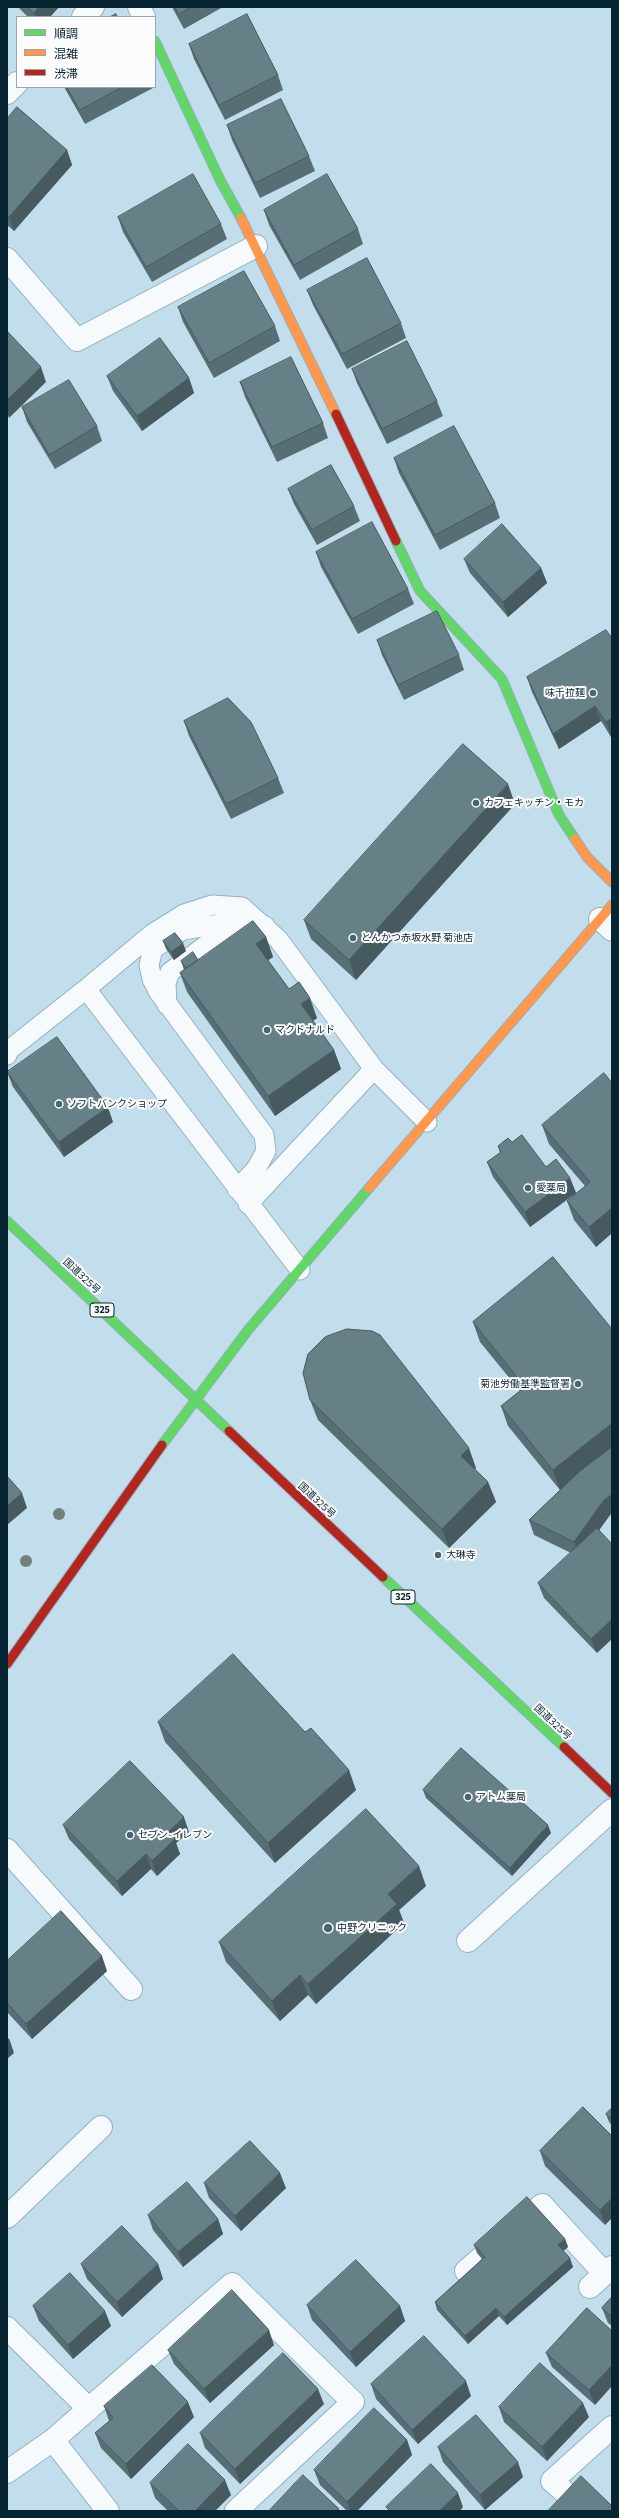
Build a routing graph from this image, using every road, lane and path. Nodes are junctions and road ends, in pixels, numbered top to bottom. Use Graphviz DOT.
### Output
graph roads {
  1 [pos="93,7"];
  2 [pos="139,7"];
  3 [pos="84,16"];
  4 [pos="144,16"];
  5 [pos="156,44"];
  6 [pos="16,84"];
  7 [pos="7,93"];
  8 [pos="256,246"];
  9 [pos="7,259"];
  10 [pos="612,882"];
  11 [pos="608,918"];
  12 [pos="234,925"];
  13 [pos="265,926"];
  14 [pos="86,989"];
  15 [pos="167,1005"];
  16 [pos="7,1054"];
  17 [pos="374,1069"];
  18 [pos="427,1122"];
  19 [pos="243,1196"];
  20 [pos="7,1221"];
  21 [pos="300,1270"];
  22 [pos="194,1400"];
  23 [pos="7,1664"];
  24 [pos="612,1793"];
  25 [pos="612,1810"];
  26 [pos="7,1850"];
  27 [pos="468,1941"];
  28 [pos="131,1989"];
  29 [pos="101,2127"];
  30 [pos="7,2217"];
  31 [pos="466,2271"];
  32 [pos="602,2276"];
  33 [pos="7,2328"];
  34 [pos="89,2409"];
  35 [pos="612,2426"];
  36 [pos="53,2440"];
  37 [pos="7,2472"];
  38 [pos="108,2511"];
  39 [pos="236,2511"];
  40 [pos="586,2511"];
  1 -- 3 [label="street"];
  2 -- 4 [label="street"];
  5 -- 8 [label="main road"];
  6 -- 7 [label="street"];
  8 -- 9 [label="street"];
  8 -- 10 [label="main road"];
  11 -- 18 [label="main road"];
  12 -- 13 [label="lane"];
  12 -- 15 [label="lane"];
  12 -- 15 [label="lane"];
  13 -- 14 [label="lane"];
  13 -- 17 [label="lane"];
  14 -- 16 [label="lane"];
  14 -- 19 [label="lane"];
  15 -- 19 [label="lane"];
  17 -- 18 [label="lane"];
  17 -- 19 [label="lane"];
  18 -- 21 [label="main road"];
  19 -- 21 [label="lane"];
  20 -- 22 [label="main road, 国道325号 / 325"];
  21 -- 22 [label="main road"];
  22 -- 23 [label="main road"];
  22 -- 24 [label="main road, 国道325号 / 325"];
  25 -- 27 [label="street"];
  26 -- 28 [label="street"];
  29 -- 30 [label="street"];
  31 -- 32 [label="street"];
  33 -- 34 [label="street"];
  34 -- 36 [label="street"];
  34 -- 39 [label="street"];
  35 -- 40 [label="street"];
  36 -- 37 [label="street"];
  36 -- 38 [label="street"];
}
